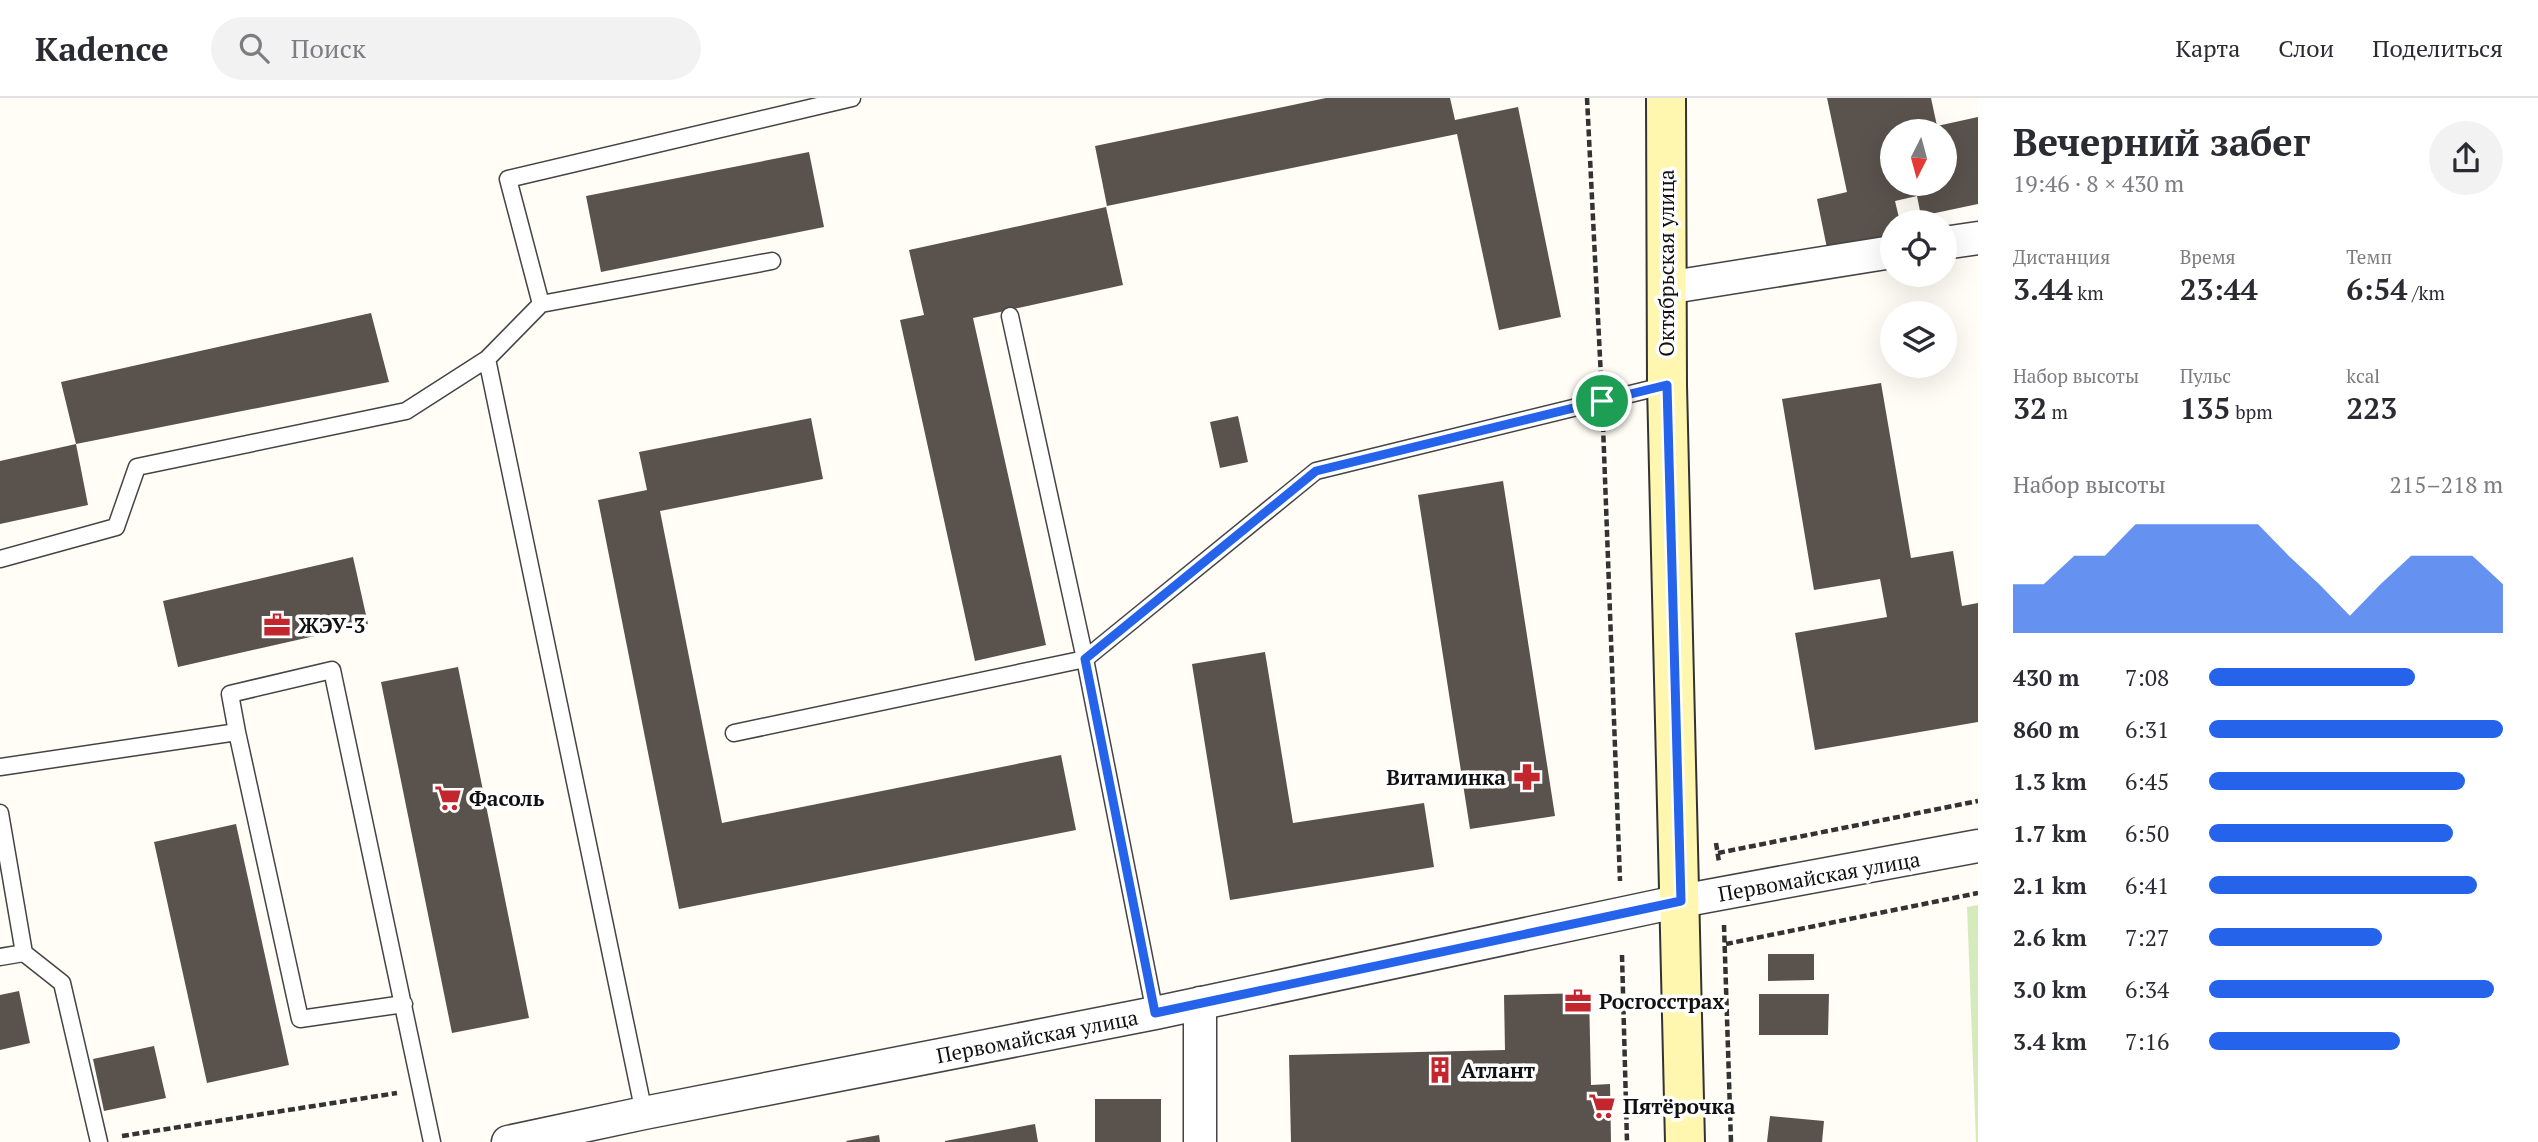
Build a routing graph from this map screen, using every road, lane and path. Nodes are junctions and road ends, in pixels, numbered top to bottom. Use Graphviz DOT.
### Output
graph roads {
  1 [pos="852,98"];
  2 [pos="1587,98"];
  3 [pos="1666,98"];
  4 [pos="1978,238"];
  5 [pos="1957,241"];
  6 [pos="1880,254"];
  7 [pos="772,261"];
  8 [pos="1666,288"];
  9 [pos="541,304"];
  10 [pos="1010,316"];
  11 [pos="487,359"];
  12 [pos="1667,385"];
  13 [pos="1602,401"];
  14 [pos="0,559"];
  15 [pos="1085,659"];
  16 [pos="237,732"];
  17 [pos="734,733"];
  18 [pos="0,767"];
  19 [pos="1978,801"];
  20 [pos="0,813"];
  21 [pos="1978,846"];
  22 [pos="1718,853"];
  23 [pos="1620,882"];
  24 [pos="1978,893"];
  25 [pos="1681,901"];
  26 [pos="1724,924"];
  27 [pos="1726,944"];
  28 [pos="24,953"];
  29 [pos="1622,955"];
  30 [pos="0,957"];
  31 [pos="1200,1003"];
  32 [pos="404,1004"];
  33 [pos="1155,1013"];
  34 [pos="422,1088"];
  35 [pos="644,1113"];
  36 [pos="99,1141"];
  37 [pos="432,1142"];
  38 [pos="508,1142"];
  39 [pos="1200,1142"];
  40 [pos="1627,1142"];
  41 [pos="1685,1142"];
  42 [pos="1731,1142"];
  1 -- 9 [label="lane"];
  2 -- 13 [label="path"];
  3 -- 8 [label="street, Октябрьская улица"];
  4 -- 5 [label="street"];
  6 -- 8 [label="street"];
  7 -- 9 [label="lane"];
  8 -- 12 [label="street, Октябрьская улица"];
  9 -- 11 [label="lane"];
  10 -- 15 [label="lane"];
  11 -- 14 [label="lane"];
  11 -- 35 [label="lane"];
  12 -- 13 [label="lane"];
  12 -- 25 [label="street, Октябрьская улица"];
  13 -- 15 [label="lane"];
  13 -- 23 [label="path"];
  15 -- 17 [label="lane"];
  15 -- 33 [label="lane"];
  16 -- 18 [label="lane"];
  16 -- 32 [label="lane"];
  16 -- 32 [label="lane"];
  19 -- 22 [label="path"];
  20 -- 28 [label="lane"];
  21 -- 25 [label="street, Первомайская улица"];
  24 -- 27 [label="path"];
  25 -- 31 [label="street, Первомайская улица"];
  25 -- 41 [label="street, Октябрьская улица"];
  26 -- 27 [label="path"];
  27 -- 42 [label="path"];
  28 -- 30 [label="lane"];
  28 -- 36 [label="lane"];
  29 -- 40 [label="path"];
  31 -- 33 [label="street, Первомайская улица"];
  31 -- 39 [label="street"];
  32 -- 34 [label="lane"];
  33 -- 35 [label="street, Первомайская улица"];
  34 -- 36 [label="path"];
  34 -- 37 [label="lane"];
  35 -- 38 [label="street, Первомайская улица"];
}
